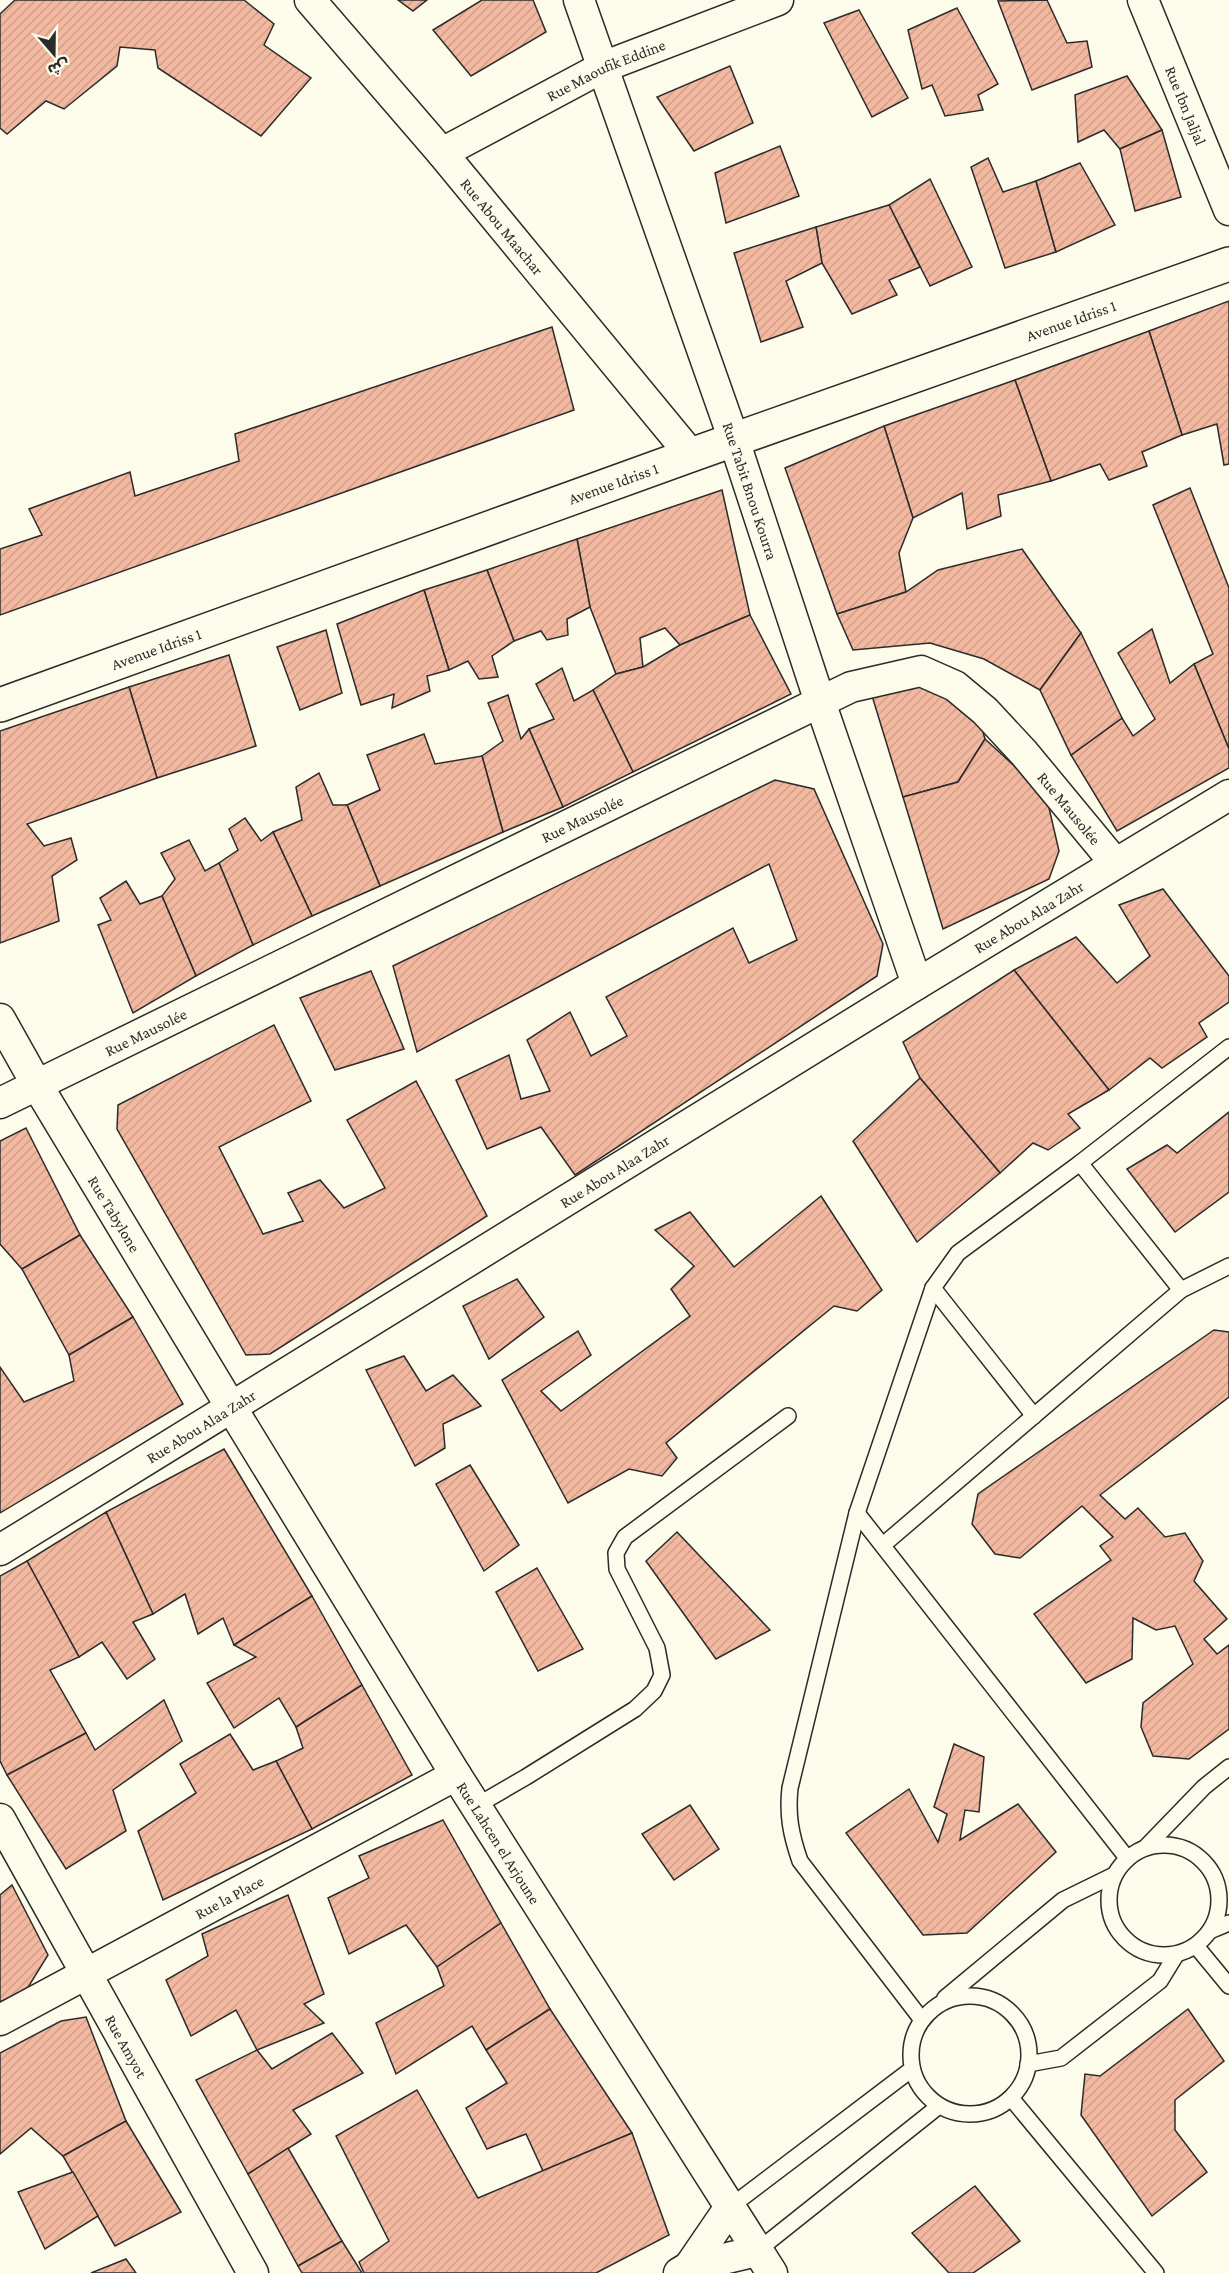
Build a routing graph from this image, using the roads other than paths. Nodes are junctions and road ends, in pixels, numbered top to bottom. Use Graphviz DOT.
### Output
graph roads {
  1 [pos="310,0"];
  2 [pos="579,0"];
  3 [pos="778,0"];
  4 [pos="1143,0"];
  5 [pos="603,67"];
  6 [pos="442,153"];
  7 [pos="1229,210"];
  8 [pos="1229,264"];
  9 [pos="734,440"];
  10 [pos="692,455"];
  11 [pos="820,702"];
  12 [pos="0,705"];
  13 [pos="1229,795"];
  14 [pos="1115,863"];
  15 [pos="917,984"];
  16 [pos="0,1019"];
  17 [pos="1229,1047"];
  18 [pos="37,1085"];
  19 [pos="0,1103"];
  20 [pos="1080,1163"];
  21 [pos="1229,1266"];
  22 [pos="933,1288"];
  23 [pos="1181,1290"];
  24 [pos="231,1407"];
  25 [pos="788,1416"];
  26 [pos="1034,1416"];
  27 [pos="857,1513"];
  28 [pos="883,1545"];
  29 [pos="0,1550"];
  30 [pos="1229,1767"];
  31 [pos="456,1775"];
  32 [pos="476,1806"];
  33 [pos="0,1819"];
  34 [pos="1146,1847"];
  35 [pos="1127,1858"];
  36 [pos="1114,1875"];
  37 [pos="1229,1923"];
  38 [pos="1212,1930"];
  39 [pos="1196,1946"];
  40 [pos="1176,1955"];
  41 [pos="87,1974"];
  42 [pos="1229,1986"];
  43 [pos="936,2006"];
  44 [pos="922,2019"];
  45 [pos="0,2020"];
  46 [pos="1028,2064"];
  47 [pos="912,2069"];
  48 [pos="1011,2098"];
  49 [pos="939,2106"];
  50 [pos="729,2207"];
  51 [pos="765,2262"];
  52 [pos="684,2270"];
  53 [pos="253,2273"];
  54 [pos="1156,2273"];
  1 -- 6 [label="street, Rue Abou Maachar"];
  2 -- 5 [label="street, Rue Tabit Bnou Kourra"];
  3 -- 5 [label="street, Rue Maoufik Eddine"];
  4 -- 7 [label="street, Rue Ibn Jaljal"];
  5 -- 6 [label="street, Rue Maoufik Eddine"];
  5 -- 9 [label="street, Rue Tabit Bnou Kourra"];
  6 -- 10 [label="street, Rue Abou Maachar"];
  8 -- 9 [label="street, Avenue Idriss 1"];
  9 -- 10 [label="street, Avenue Idriss 1"];
  9 -- 11 [label="street, Rue Tabit Bnou Kourra"];
  10 -- 12 [label="street, Avenue Idriss 1"];
  11 -- 14 [label="street, Rue Mausolée"];
  11 -- 15 [label="street, Rue Tabit Bnou Kourra"];
  11 -- 18 [label="street, Rue Mausolée"];
  13 -- 14 [label="street, Rue Abou Alaa Zahr"];
  14 -- 15 [label="street, Rue Abou Alaa Zahr"];
  15 -- 24 [label="street, Rue Abou Alaa Zahr"];
  16 -- 18 [label="street, Rue Tabylone"];
  17 -- 20 [label="lane"];
  18 -- 19 [label="street, Rue Mausolée"];
  18 -- 24 [label="street, Rue Tabylone"];
  20 -- 22 [label="lane"];
  20 -- 23 [label="lane"];
  21 -- 23 [label="lane"];
  22 -- 26 [label="lane"];
  22 -- 27 [label="lane"];
  23 -- 26 [label="lane"];
  24 -- 29 [label="street, Rue Abou Alaa Zahr"];
  24 -- 31 [label="street, Rue Lahcen el Arjoune"];
  25 -- 32 [label="lane"];
  26 -- 28 [label="lane"];
  27 -- 28 [label="lane"];
  27 -- 44 [label="lane"];
  28 -- 35 [label="lane"];
  30 -- 34 [label="lane"];
  31 -- 32 [label="street, Rue Lahcen el Arjoune"];
  31 -- 41 [label="street, Rue la Place"];
  32 -- 50 [label="street, Rue Lahcen el Arjoune"];
  33 -- 41 [label="street, Rue Amyot"];
  34 -- 35 [label="lane"];
  34 -- 38 [label="lane"];
  35 -- 36 [label="lane"];
  36 -- 40 [label="lane"];
  36 -- 43 [label="lane"];
  37 -- 38 [label="lane"];
  38 -- 39 [label="lane"];
  39 -- 40 [label="lane"];
  39 -- 42 [label="lane"];
  40 -- 46 [label="lane"];
  41 -- 45 [label="street, Rue la Place"];
  41 -- 53 [label="street, Rue Amyot"];
  43 -- 44 [label="lane"];
  43 -- 46 [label="lane"];
  44 -- 47 [label="lane"];
  46 -- 48 [label="lane"];
  47 -- 49 [label="lane"];
  47 -- 50 [label="lane"];
  48 -- 49 [label="lane"];
  48 -- 54 [label="lane"];
  49 -- 51 [label="lane"];
  50 -- 51 [label="street, Rue Lahcen el Arjoune"];
  50 -- 52 [label="street"];
  51 -- 52 [label="street"];
}
